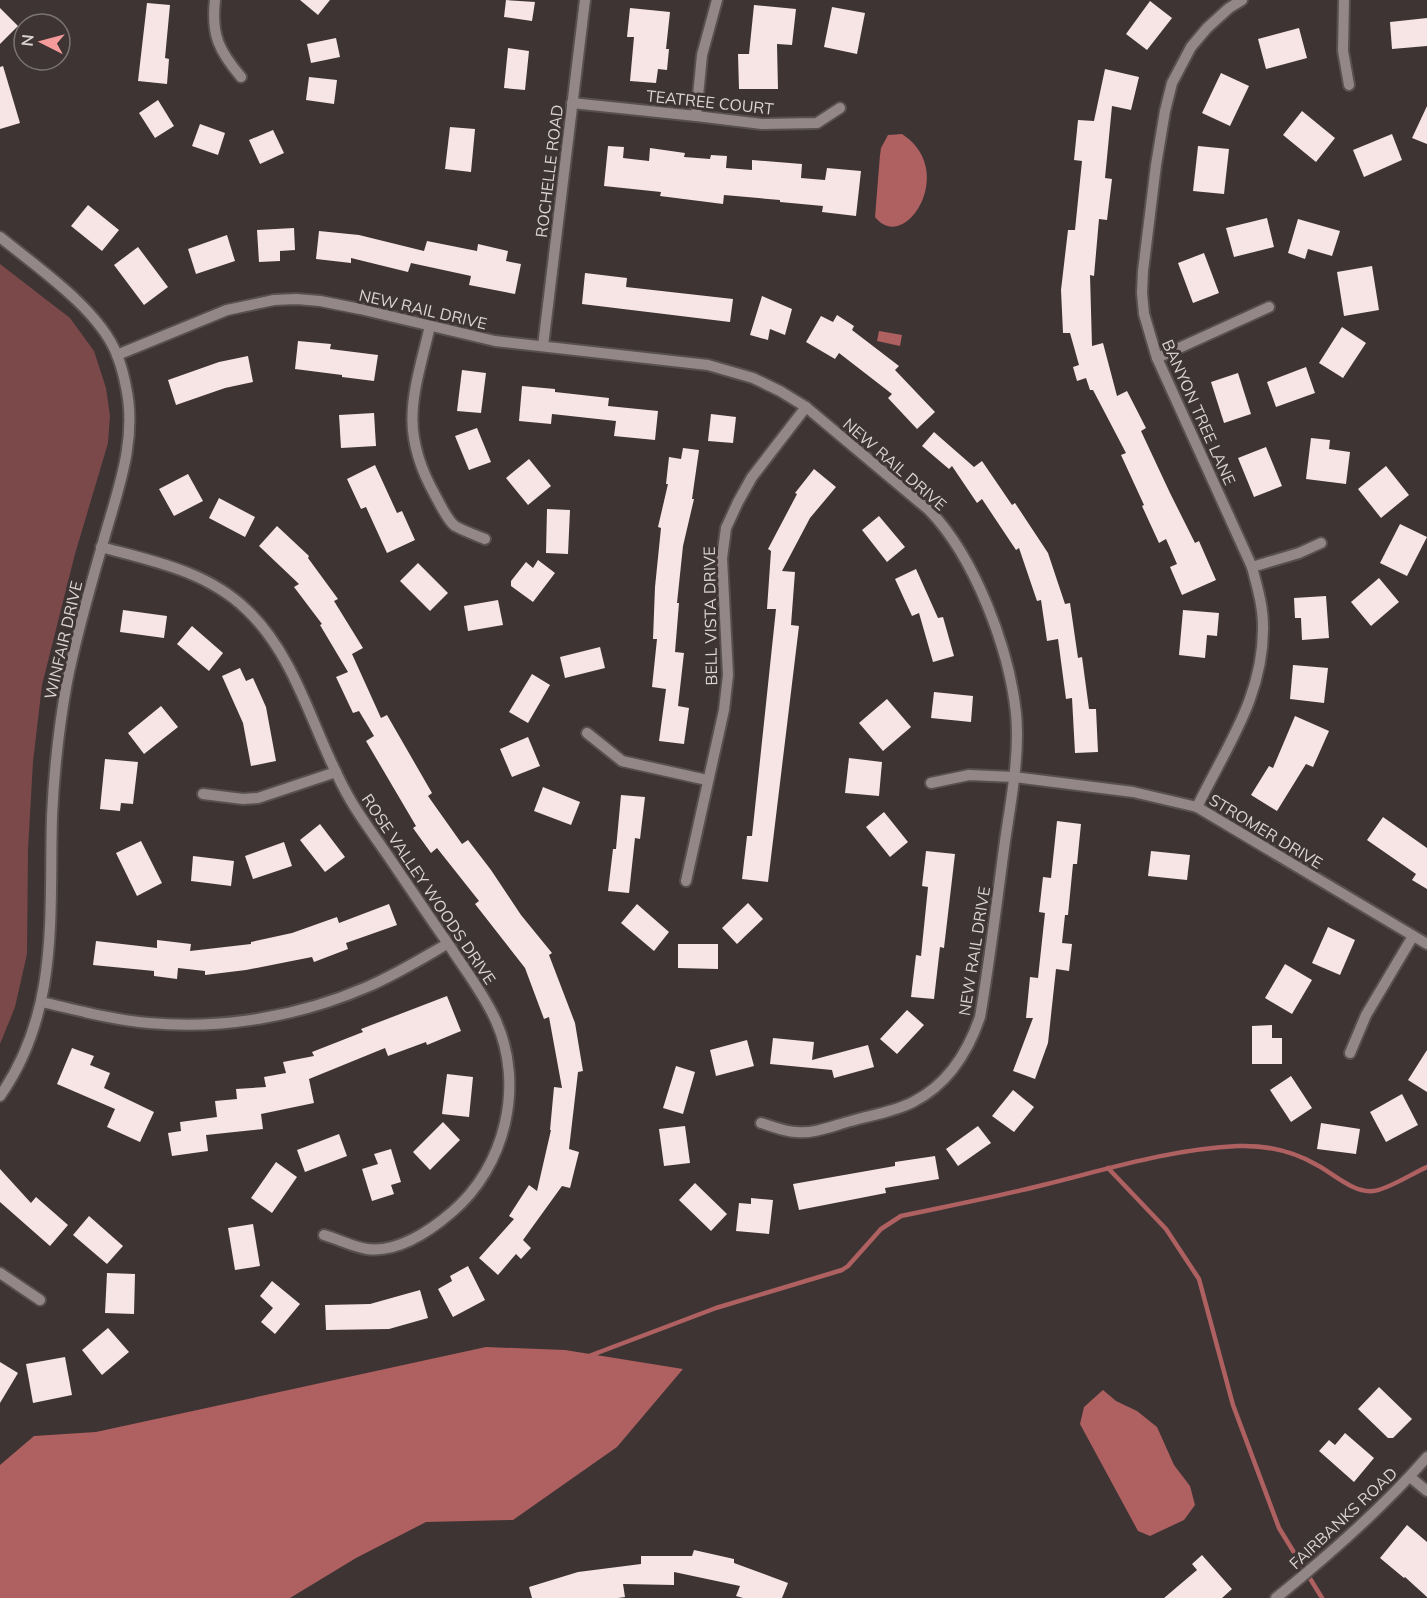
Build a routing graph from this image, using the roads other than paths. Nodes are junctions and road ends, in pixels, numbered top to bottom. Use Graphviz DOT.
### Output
graph roads {
  1 [pos="215,0"];
  2 [pos="585,0"];
  3 [pos="717,0"];
  4 [pos="1242,0"];
  5 [pos="1344,0"];
  6 [pos="1226,4"];
  7 [pos="241,77"];
  8 [pos="1349,85"];
  9 [pos="572,103"];
  10 [pos="840,108"];
  11 [pos="696,116"];
  12 [pos="0,237"];
  13 [pos="1269,307"];
  14 [pos="430,326"];
  15 [pos="543,346"];
  16 [pos="117,355"];
  17 [pos="1157,358"];
  18 [pos="806,407"];
  19 [pos="485,539"];
  20 [pos="1321,543"];
  21 [pos="101,547"];
  22 [pos="1252,567"];
  23 [pos="587,733"];
  24 [pos="336,772"];
  25 [pos="1014,777"];
  26 [pos="707,780"];
  27 [pos="931,783"];
  28 [pos="203,794"];
  29 [pos="1197,807"];
  30 [pos="686,881"];
  31 [pos="1413,936"];
  32 [pos="447,944"];
  33 [pos="1427,944"];
  34 [pos="42,1002"];
  35 [pos="1350,1053"];
  36 [pos="0,1096"];
  37 [pos="761,1123"];
  38 [pos="324,1234"];
  39 [pos="0,1273"];
  40 [pos="40,1300"];
  41 [pos="1427,1457"];
  42 [pos="1410,1476"];
  43 [pos="1427,1491"];
  44 [pos="1276,1598"];
  1 -- 7 [label="street"];
  2 -- 9 [label="street, ROCHELLE ROAD"];
  3 -- 11 [label="street"];
  4 -- 6 [label="street, BANYON TREE LANE"];
  5 -- 8 [label="street"];
  6 -- 17 [label="street, BANYON TREE LANE"];
  9 -- 11 [label="street, TEATREE COURT"];
  9 -- 15 [label="street, ROCHELLE ROAD"];
  10 -- 11 [label="street, TEATREE COURT"];
  12 -- 16 [label="street, WINFAIR DRIVE"];
  13 -- 17 [label="street"];
  14 -- 15 [label="street, NEW RAIL DRIVE"];
  14 -- 16 [label="street, NEW RAIL DRIVE"];
  14 -- 19 [label="street"];
  15 -- 18 [label="street, NEW RAIL DRIVE"];
  16 -- 21 [label="street, WINFAIR DRIVE"];
  17 -- 22 [label="street, BANYON TREE LANE"];
  18 -- 25 [label="street, NEW RAIL DRIVE"];
  18 -- 26 [label="street, BELL VISTA DRIVE"];
  20 -- 22 [label="street"];
  21 -- 24 [label="street, ROSE VALLEY WOODS DRIVE"];
  21 -- 34 [label="street, WINFAIR DRIVE"];
  22 -- 29 [label="street, BANYON TREE LANE"];
  23 -- 26 [label="street"];
  24 -- 28 [label="street"];
  24 -- 32 [label="street, ROSE VALLEY WOODS DRIVE"];
  25 -- 27 [label="street, STROMER DRIVE"];
  25 -- 29 [label="street, STROMER DRIVE"];
  25 -- 37 [label="street, NEW RAIL DRIVE"];
  26 -- 30 [label="street, BELL VISTA DRIVE"];
  29 -- 31 [label="street, STROMER DRIVE"];
  31 -- 33 [label="street, STROMER DRIVE"];
  31 -- 35 [label="street"];
  32 -- 34 [label="street"];
  32 -- 38 [label="street, ROSE VALLEY WOODS DRIVE"];
  34 -- 36 [label="street, WINFAIR DRIVE"];
  39 -- 40 [label="street"];
  41 -- 42 [label="street, FAIRBANKS ROAD"];
  42 -- 43 [label="street"];
  42 -- 44 [label="street, FAIRBANKS ROAD"];
}
